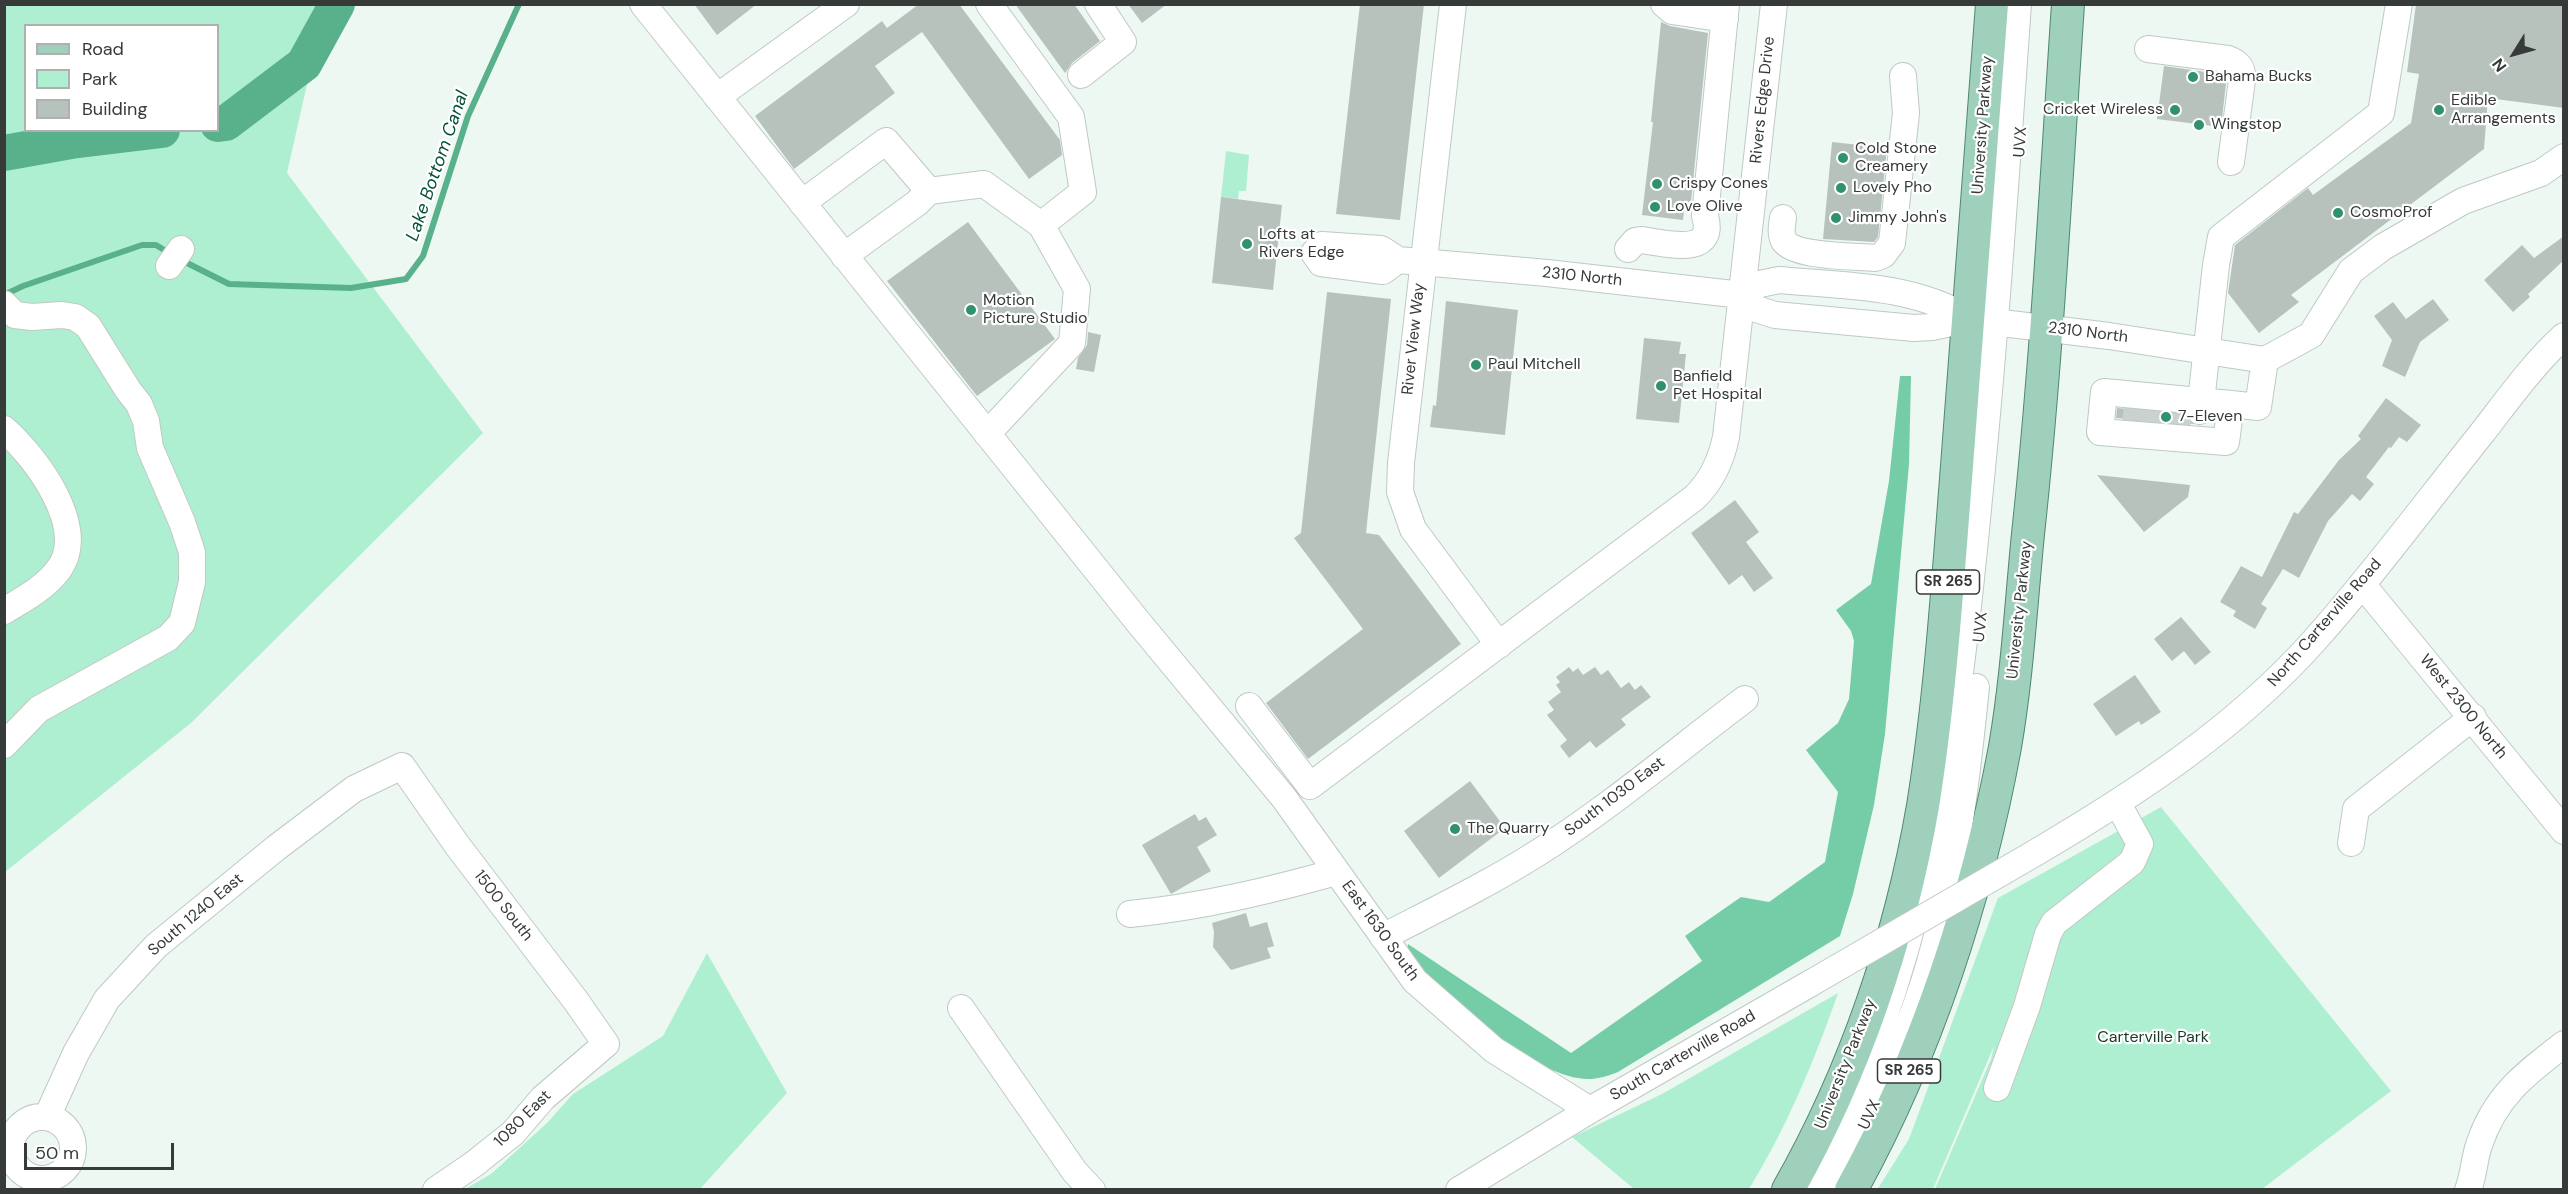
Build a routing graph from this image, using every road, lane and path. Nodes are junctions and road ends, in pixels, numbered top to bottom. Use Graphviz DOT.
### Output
graph roads {
  1 [pos="643,4"];
  2 [pos="846,4"];
  3 [pos="989,4"];
  4 [pos="1098,4"];
  5 [pos="1453,4"];
  6 [pos="1664,4"];
  7 [pos="1774,4"];
  8 [pos="1992,4"];
  9 [pos="2018,4"];
  10 [pos="2031,4"];
  11 [pos="2068,4"];
  12 [pos="2399,4"];
  13 [pos="1726,12"];
  14 [pos="2148,49"];
  15 [pos="1082,75"];
  16 [pos="1903,76"];
  17 [pos="717,97"];
  18 [pos="2564,157"];
  19 [pos="2230,162"];
  20 [pos="929,191"];
  21 [pos="802,203"];
  22 [pos="1783,218"];
  23 [pos="1041,225"];
  24 [pos="844,256"];
  25 [pos="1410,261"];
  26 [pos="1624,281"];
  27 [pos="1742,295"];
  28 [pos="4,304"];
  29 [pos="1991,322"];
  30 [pos="2047,328"];
  31 [pos="2564,336"];
  32 [pos="2206,350"];
  33 [pos="2265,360"];
  34 [pos="2231,404"];
  35 [pos="2167,417"];
  36 [pos="4,429"];
  37 [pos="987,434"];
  38 [pos="2362,584"];
  39 [pos="4,611"];
  40 [pos="1499,645"];
  41 [pos="1745,699"];
  42 [pos="1249,706"];
  43 [pos="2473,717"];
  44 [pos="4,745"];
  45 [pos="402,766"];
  46 [pos="2118,804"];
  47 [pos="2564,831"];
  48 [pos="2351,843"];
  49 [pos="1329,861"];
  50 [pos="1130,914"];
  51 [pos="1910,925"];
  52 [pos="1383,937"];
  53 [pos="961,1008"];
  54 [pos="606,1044"];
  55 [pos="2564,1044"];
  56 [pos="1997,1088"];
  57 [pos="1590,1110"];
  58 [pos="47,1117"];
  59 [pos="9,1164"];
  60 [pos="66,1182"];
  61 [pos="436,1190"];
  62 [pos="1092,1190"];
  63 [pos="1459,1190"];
  64 [pos="1788,1190"];
  65 [pos="1809,1190"];
  66 [pos="1832,1190"];
  67 [pos="1851,1190"];
  68 [pos="2468,1190"];
  1 -- 17 [label="street, East 1630 South"];
  2 -- 17 [label="street"];
  3 -- 23 [label="street"];
  4 -- 15 [label="street"];
  5 -- 25 [label="street, River View Way"];
  6 -- 13 [label="street"];
  7 -- 27 [label="street, Rivers Edge Drive"];
  8 -- 29 [label="main road, University Parkway / SR 265"];
  9 -- 29 [label="street"];
  10 -- 29 [label="street, UVX"];
  11 -- 30 [label="main road, University Parkway / SR 265"];
  12 -- 32 [label="street"];
  13 -- 26 [label="street"];
  14 -- 19 [label="street"];
  16 -- 22 [label="street"];
  17 -- 21 [label="street, East 1630 South"];
  18 -- 33 [label="street"];
  20 -- 21 [label="street"];
  20 -- 23 [label="street"];
  20 -- 24 [label="street"];
  21 -- 24 [label="street, East 1630 South"];
  23 -- 37 [label="street"];
  24 -- 37 [label="street, East 1630 South"];
  25 -- 26 [label="street, 2310 North"];
  25 -- 40 [label="street, River View Way"];
  26 -- 27 [label="street, 2310 North"];
  27 -- 29 [label="street, 2310 North"];
  27 -- 29 [label="street, 2310 North"];
  27 -- 40 [label="street, Rivers Edge Drive"];
  28 -- 44 [label="street"];
  29 -- 30 [label="street, 2310 North"];
  29 -- 64 [label="main road, University Parkway / SR 265"];
  29 -- 65 [label="street"];
  29 -- 66 [label="street, UVX"];
  30 -- 32 [label="street, 2310 North"];
  30 -- 67 [label="main road, University Parkway / SR 265"];
  31 -- 38 [label="street, North Carterville Road"];
  32 -- 33 [label="street, 2310 North"];
  32 -- 35 [label="street"];
  33 -- 34 [label="street"];
  34 -- 35 [label="street"];
  34 -- 35 [label="street"];
  36 -- 39 [label="street"];
  37 -- 49 [label="street, East 1630 South"];
  38 -- 43 [label="street, West 2300 North"];
  38 -- 46 [label="street, North Carterville Road"];
  40 -- 42 [label="street, Rivers Edge Drive"];
  41 -- 52 [label="street, South 1030 East"];
  43 -- 47 [label="street, West 2300 North"];
  43 -- 48 [label="street"];
  45 -- 54 [label="street, 1500 South"];
  45 -- 58 [label="street, South 1240 East"];
  46 -- 51 [label="street, North Carterville Road, bridge"];
  46 -- 56 [label="street"];
  49 -- 50 [label="street"];
  49 -- 52 [label="street, East 1630 South"];
  51 -- 57 [label="street, South Carterville Road, bridge"];
  52 -- 57 [label="street, East 1630 South"];
  53 -- 62 [label="street"];
  54 -- 61 [label="street, 1080 East"];
  55 -- 68 [label="street"];
  57 -- 63 [label="street, South Carterville Road"];
  58 -- 59 [label="street"];
  58 -- 60 [label="street"];
  59 -- 60 [label="street"];
}
